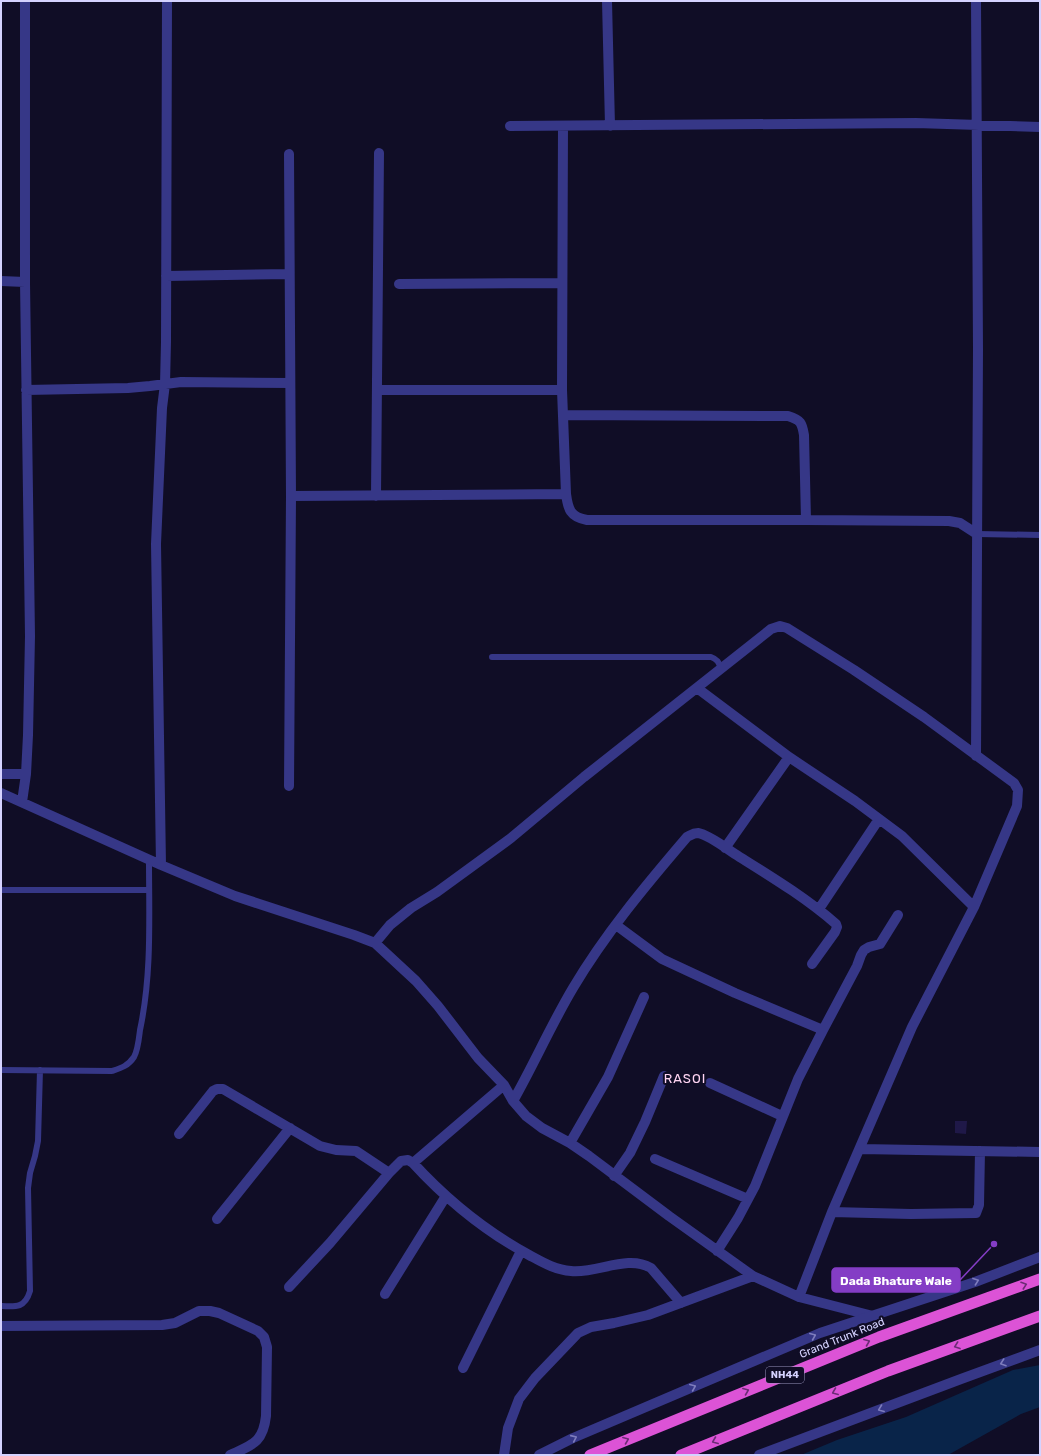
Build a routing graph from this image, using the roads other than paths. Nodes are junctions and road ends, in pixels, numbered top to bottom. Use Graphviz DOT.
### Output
graph roads {
  1 [pos="26,1"];
  2 [pos="167,1"];
  3 [pos="607,1"];
  4 [pos="976,1"];
  5 [pos="977,124"];
  6 [pos="510,126"];
  7 [pos="563,126"];
  8 [pos="610,126"];
  9 [pos="1040,127"];
  10 [pos="379,153"];
  11 [pos="289,154"];
  12 [pos="290,274"];
  13 [pos="166,276"];
  14 [pos="1,281"];
  15 [pos="25,282"];
  16 [pos="562,283"];
  17 [pos="399,284"];
  18 [pos="290,383"];
  19 [pos="164,384"];
  20 [pos="26,390"];
  21 [pos="377,390"];
  22 [pos="562,390"];
  23 [pos="563,415"];
  24 [pos="566,494"];
  25 [pos="291,496"];
  26 [pos="376,496"];
  27 [pos="806,520"];
  28 [pos="977,534"];
  29 [pos="1040,534"];
  30 [pos="492,657"];
  31 [pos="721,669"];
  32 [pos="697,688"];
  33 [pos="976,756"];
  34 [pos="790,757"];
  35 [pos="1,774"];
  36 [pos="26,774"];
  37 [pos="289,786"];
  38 [pos="1,793"];
  39 [pos="22,802"];
  40 [pos="879,819"];
  41 [pos="725,848"];
  42 [pos="149,860"];
  43 [pos="161,865"];
  44 [pos="1,890"];
  45 [pos="149,890"];
  46 [pos="974,907"];
  47 [pos="819,909"];
  48 [pos="898,915"];
  49 [pos="616,925"];
  50 [pos="375,943"];
  51 [pos="812,964"];
  52 [pos="644,998"];
  53 [pos="823,1030"];
  54 [pos="1,1070"];
  55 [pos="40,1070"];
  56 [pos="664,1076"];
  57 [pos="710,1083"];
  58 [pos="504,1085"];
  59 [pos="513,1101"];
  60 [pos="782,1116"];
  61 [pos="290,1128"];
  62 [pos="179,1134"];
  63 [pos="570,1143"];
  64 [pos="860,1149"];
  65 [pos="980,1151"];
  66 [pos="1040,1152"];
  67 [pos="655,1158"];
  68 [pos="413,1162"];
  69 [pos="389,1173"];
  70 [pos="614,1176"];
  71 [pos="446,1196"];
  72 [pos="748,1200"];
  73 [pos="832,1212"];
  74 [pos="217,1219"];
  75 [pos="717,1250"];
  76 [pos="521,1251"];
  77 [pos="1040,1257"];
  78 [pos="753,1276"];
  79 [pos="1040,1279"];
  80 [pos="289,1287"];
  81 [pos="385,1294"];
  82 [pos="799,1297"];
  83 [pos="681,1303"];
  84 [pos="1,1306"];
  85 [pos="873,1316"];
  86 [pos="1040,1316"];
  87 [pos="1,1326"];
  88 [pos="1040,1350"];
  89 [pos="463,1368"];
  90 [pos="230,1455"];
  91 [pos="504,1455"];
  92 [pos="539,1455"];
  93 [pos="590,1455"];
  94 [pos="681,1455"];
  95 [pos="759,1455"];
  1 -- 15 [label="street"];
  2 -- 13 [label="street"];
  3 -- 8 [label="street"];
  4 -- 5 [label="street"];
  5 -- 8 [label="street"];
  5 -- 9 [label="street"];
  5 -- 28 [label="street"];
  6 -- 7 [label="street"];
  7 -- 8 [label="street"];
  7 -- 16 [label="street"];
  10 -- 21 [label="street"];
  11 -- 12 [label="street"];
  12 -- 13 [label="street"];
  12 -- 18 [label="street"];
  13 -- 19 [label="street"];
  14 -- 15 [label="street"];
  15 -- 20 [label="street"];
  16 -- 17 [label="street"];
  16 -- 22 [label="street"];
  18 -- 19 [label="street"];
  18 -- 25 [label="street"];
  19 -- 20 [label="street"];
  19 -- 43 [label="street"];
  20 -- 36 [label="street"];
  21 -- 22 [label="street"];
  21 -- 26 [label="street"];
  22 -- 23 [label="street"];
  23 -- 24 [label="street"];
  23 -- 27 [label="street"];
  24 -- 26 [label="street"];
  24 -- 27 [label="street"];
  25 -- 26 [label="street"];
  25 -- 37 [label="street"];
  27 -- 28 [label="street"];
  28 -- 29 [label="lane"];
  28 -- 33 [label="street"];
  30 -- 31 [label="lane"];
  31 -- 32 [label="street"];
  31 -- 33 [label="street"];
  32 -- 34 [label="street"];
  32 -- 50 [label="street"];
  33 -- 46 [label="street"];
  34 -- 40 [label="street"];
  34 -- 41 [label="street"];
  35 -- 36 [label="street"];
  36 -- 39 [label="street"];
  38 -- 39 [label="street"];
  39 -- 42 [label="street"];
  40 -- 46 [label="street"];
  40 -- 47 [label="street"];
  41 -- 47 [label="street"];
  41 -- 49 [label="street"];
  42 -- 43 [label="street"];
  42 -- 45 [label="lane"];
  43 -- 50 [label="street"];
  44 -- 45 [label="lane"];
  45 -- 55 [label="lane"];
  46 -- 64 [label="street"];
  47 -- 51 [label="street"];
  48 -- 53 [label="street"];
  49 -- 53 [label="street"];
  49 -- 59 [label="street"];
  50 -- 58 [label="street"];
  52 -- 63 [label="street"];
  53 -- 60 [label="street"];
  54 -- 55 [label="lane"];
  55 -- 84 [label="lane"];
  56 -- 70 [label="street"];
  57 -- 60 [label="street"];
  58 -- 59 [label="street"];
  58 -- 68 [label="street"];
  59 -- 63 [label="street"];
  60 -- 72 [label="street"];
  61 -- 62 [label="street"];
  61 -- 69 [label="street"];
  61 -- 74 [label="street"];
  63 -- 70 [label="street"];
  64 -- 65 [label="street"];
  64 -- 73 [label="street"];
  65 -- 66 [label="street"];
  65 -- 73 [label="street"];
  67 -- 72 [label="street"];
  68 -- 69 [label="street"];
  68 -- 71 [label="street"];
  69 -- 80 [label="street"];
  70 -- 75 [label="street"];
  71 -- 76 [label="street"];
  71 -- 81 [label="street"];
  72 -- 75 [label="street"];
  73 -- 82 [label="street"];
  75 -- 78 [label="street"];
  76 -- 83 [label="street"];
  76 -- 89 [label="street"];
  85 -- 77 [label="street, one-way"];
  78 -- 82 [label="street"];
  78 -- 83 [label="street"];
  93 -- 79 [label="highway, Grand Trunk Road / NH44, one-way"];
  82 -- 85 [label="street"];
  83 -- 91 [label="street"];
  92 -- 85 [label="street, one-way"];
  86 -- 94 [label="highway, one-way"];
  87 -- 90 [label="street"];
  88 -- 95 [label="street, one-way"];
}
